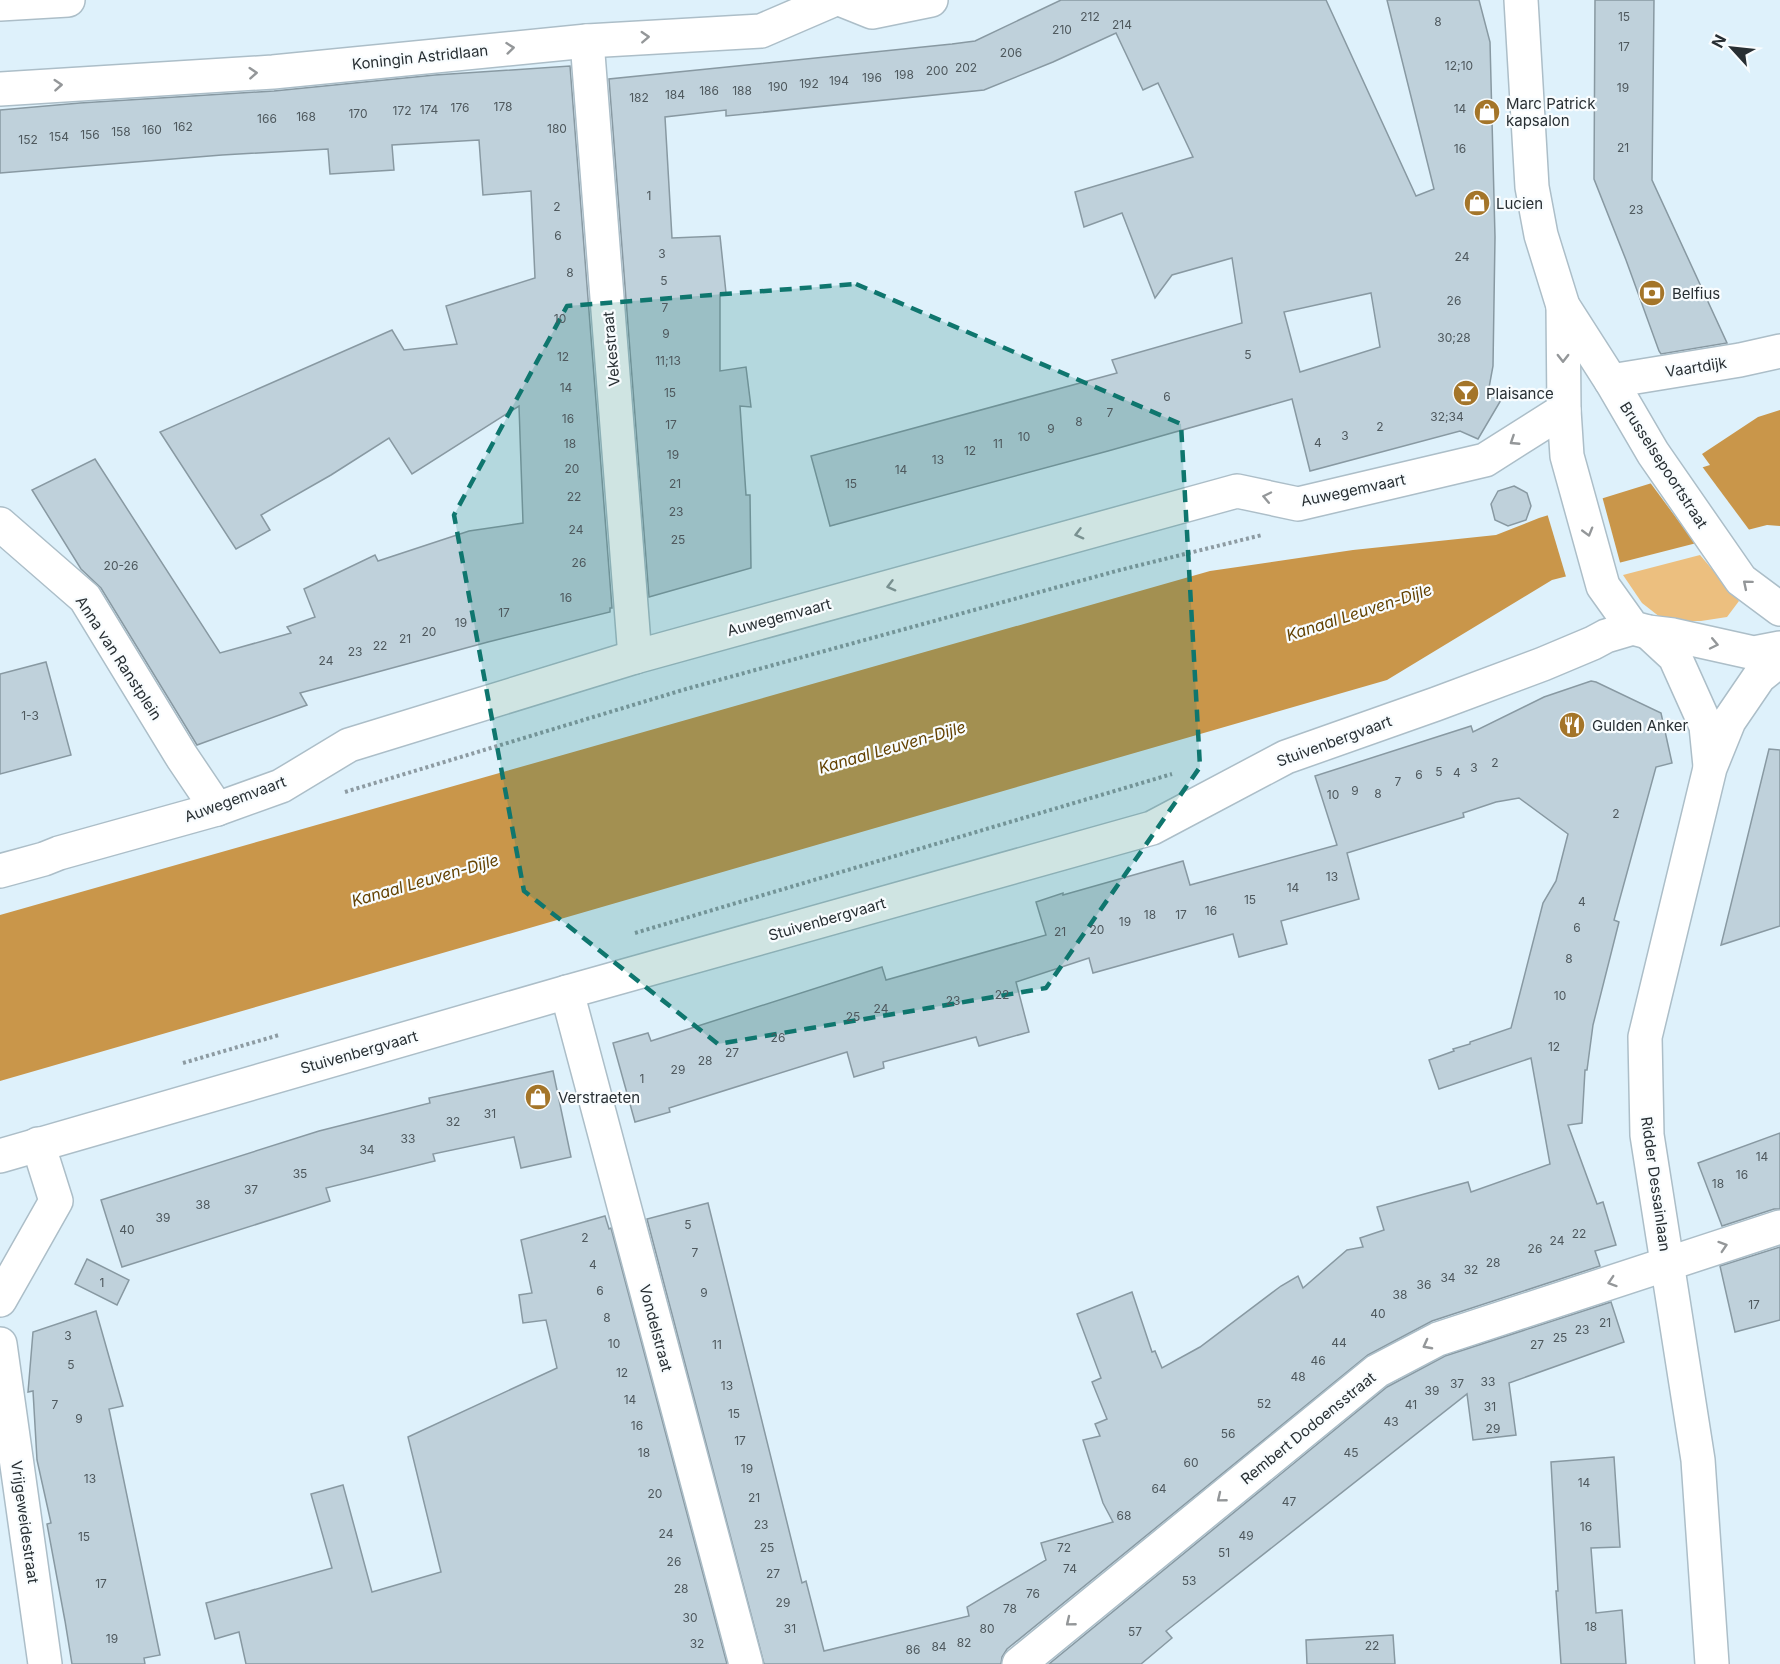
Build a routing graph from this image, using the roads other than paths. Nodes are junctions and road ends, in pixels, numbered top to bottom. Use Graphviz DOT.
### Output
graph roads {
  1 [pos="68,0"];
  2 [pos="833,0"];
  3 [pos="842,0"];
  4 [pos="931,0"];
  5 [pos="1521,0"];
  6 [pos="0,4"];
  7 [pos="587,41"];
  8 [pos="0,89"];
  9 [pos="1563,306"];
  10 [pos="1780,351"];
  11 [pos="1611,381"];
  12 [pos="1564,410"];
  13 [pos="0,524"];
  14 [pos="1780,609"];
  15 [pos="1641,630"];
  16 [pos="1780,648"];
  17 [pos="635,657"];
  18 [pos="1780,660"];
  19 [pos="1710,768"];
  20 [pos="217,809"];
  21 [pos="0,871"];
  22 [pos="567,992"];
  23 [pos="38,1144"];
  24 [pos="0,1156"];
  25 [pos="1780,1227"];
  26 [pos="1667,1264"];
  27 [pos="0,1299"];
  28 [pos="0,1344"];
  29 [pos="45,1664"];
  30 [pos="746,1664"];
  31 [pos="1019,1664"];
  32 [pos="1712,1664"];
  1 -- 6 [label="street"];
  7 -- 2 [label="street, Koningin Astridlaan, one-way"];
  3 -- 4 [label="street"];
  5 -- 9 [label="street, Brusselsepoortstraat"];
  8 -- 7 [label="street, Koningin Astridlaan, one-way"];
  7 -- 17 [label="street, Vekestraat"];
  9 -- 11 [label="street, Brusselsepoortstraat"];
  9 -- 12 [label="street, Brusselsepoortstraat, one-way"];
  10 -- 11 [label="street, Vaartdijk"];
  14 -- 11 [label="street, Brusselsepoortstraat, one-way"];
  12 -- 15 [label="street, Brusselsepoortstraat, one-way"];
  12 -- 17 [label="street, Auwegemvaart, one-way"];
  13 -- 20 [label="street, Anna van Ranstplein"];
  15 -- 16 [label="street, one-way"];
  15 -- 19 [label="street, Brusselsepoortstraat"];
  15 -- 22 [label="street, Stuivenbergvaart"];
  17 -- 20 [label="street, Auwegemvaart"];
  18 -- 19 [label="street, Ridder Dessainlaan"];
  19 -- 26 [label="street, Ridder Dessainlaan"];
  20 -- 21 [label="street, Auwegemvaart"];
  22 -- 23 [label="street, Stuivenbergvaart"];
  22 -- 30 [label="street, Vondelstraat"];
  23 -- 24 [label="street, Stuivenbergvaart"];
  23 -- 27 [label="street"];
  26 -- 25 [label="street, Rembert Dodoensstraat, one-way"];
  26 -- 31 [label="street, Rembert Dodoensstraat, one-way"];
  26 -- 32 [label="street, Ridder Dessainlaan"];
  28 -- 29 [label="street, Vrijgeweidestraat"];
}
